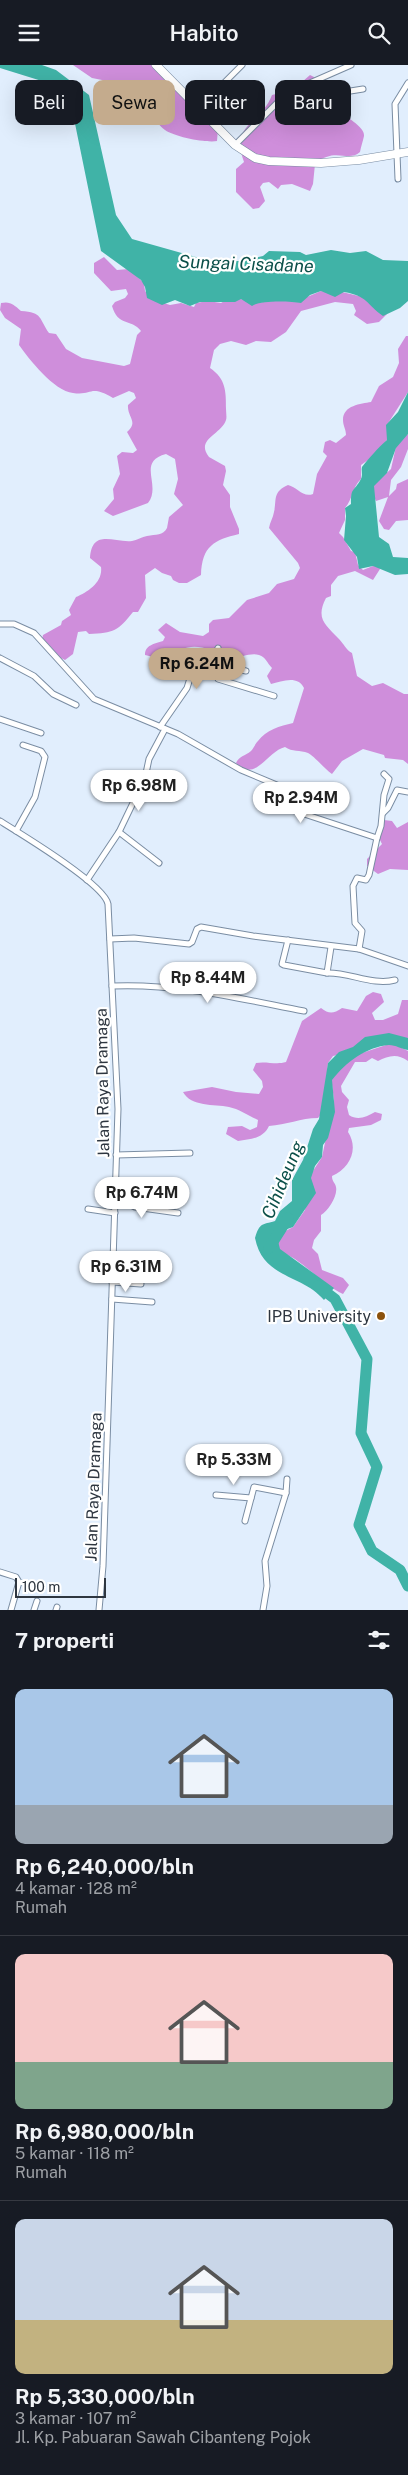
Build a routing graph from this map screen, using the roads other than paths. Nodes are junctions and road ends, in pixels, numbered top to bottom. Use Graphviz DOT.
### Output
graph roads {
  1 [pos="156,65"];
  2 [pos="242,65"];
  3 [pos="351,65"];
  4 [pos="227,80"];
  5 [pos="317,80"];
  6 [pos="408,83"];
  7 [pos="363,89"];
  8 [pos="351,91"];
  9 [pos="185,94"];
  10 [pos="275,105"];
  11 [pos="215,125"];
  12 [pos="234,145"];
  13 [pos="408,152"];
  14 [pos="396,153"];
  15 [pos="398,179"];
  16 [pos="0,624"];
  17 [pos="218,648"];
  18 [pos="0,658"];
  19 [pos="212,663"];
  20 [pos="246,671"];
  21 [pos="274,696"];
  22 [pos="76,705"];
  23 [pos="0,719"];
  24 [pos="162,728"];
  25 [pos="41,733"];
  26 [pos="23,745"];
  27 [pos="384,774"];
  28 [pos="408,792"];
  29 [pos="383,813"];
  30 [pos="0,821"];
  31 [pos="16,831"];
  32 [pos="119,832"];
  33 [pos="377,838"];
  34 [pos="159,863"];
  35 [pos="87,880"];
  36 [pos="110,939"];
  37 [pos="288,940"];
  38 [pos="332,947"];
  39 [pos="359,949"];
  40 [pos="408,966"];
  41 [pos="327,973"];
  42 [pos="395,980"];
  43 [pos="112,986"];
  44 [pos="304,1011"];
  45 [pos="190,1153"];
  46 [pos="116,1155"];
  47 [pos="115,1197"];
  48 [pos="88,1209"];
  49 [pos="115,1213"];
  50 [pos="178,1213"];
  51 [pos="112,1282"];
  52 [pos="141,1284"];
  53 [pos="112,1299"];
  54 [pos="152,1302"];
  55 [pos="287,1479"];
  56 [pos="286,1493"];
  57 [pos="216,1495"];
  58 [pos="251,1498"];
  59 [pos="245,1521"];
  60 [pos="0,1572"];
  61 [pos="37,1601"];
  62 [pos="11,1610"];
  63 [pos="34,1610"];
  64 [pos="98,1610"];
  65 [pos="263,1610"];
  1 -- 9 [label="main road"];
  2 -- 4 [label="street"];
  3 -- 5 [label="street"];
  6 -- 14 [label="street"];
  7 -- 8 [label="street"];
  10 -- 12 [label="street"];
  11 -- 12 [label="main road"];
  12 -- 14 [label="main road"];
  13 -- 14 [label="main road"];
  14 -- 15 [label="street"];
  16 -- 24 [label="street"];
  17 -- 19 [label="street"];
  18 -- 22 [label="street"];
  19 -- 20 [label="street"];
  19 -- 21 [label="street"];
  19 -- 24 [label="street"];
  23 -- 25 [label="street"];
  24 -- 32 [label="street"];
  24 -- 33 [label="street"];
  26 -- 31 [label="street"];
  27 -- 29 [label="street"];
  28 -- 29 [label="street"];
  29 -- 33 [label="street"];
  30 -- 31 [label="street, Jalan Raya Dramaga"];
  31 -- 35 [label="street, Jalan Raya Dramaga"];
  32 -- 34 [label="street"];
  32 -- 35 [label="street"];
  33 -- 39 [label="street"];
  35 -- 36 [label="street, Jalan Raya Dramaga"];
  36 -- 37 [label="street"];
  36 -- 43 [label="street, Jalan Raya Dramaga"];
  37 -- 38 [label="street"];
  37 -- 41 [label="street"];
  38 -- 39 [label="street"];
  38 -- 41 [label="street"];
  39 -- 40 [label="street"];
  41 -- 42 [label="street"];
  43 -- 44 [label="street"];
  43 -- 46 [label="street, Jalan Raya Dramaga"];
  45 -- 46 [label="street"];
  46 -- 47 [label="street, Jalan Raya Dramaga"];
  47 -- 49 [label="street, Jalan Raya Dramaga"];
  47 -- 50 [label="street"];
  48 -- 49 [label="street"];
  49 -- 51 [label="street, Jalan Raya Dramaga"];
  51 -- 52 [label="street"];
  51 -- 53 [label="street, Jalan Raya Dramaga"];
  53 -- 54 [label="street"];
  53 -- 64 [label="street, Jalan Raya Dramaga"];
  55 -- 56 [label="street"];
  56 -- 58 [label="street"];
  56 -- 65 [label="street"];
  57 -- 58 [label="street"];
  58 -- 59 [label="street"];
  60 -- 62 [label="street"];
  61 -- 63 [label="street"];
}
